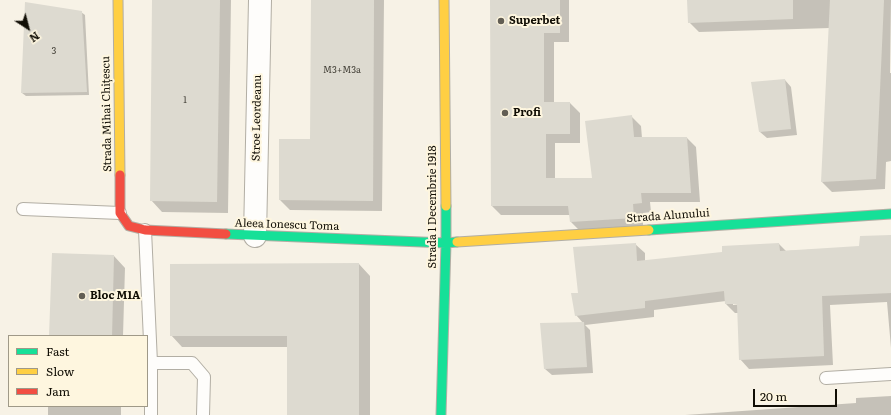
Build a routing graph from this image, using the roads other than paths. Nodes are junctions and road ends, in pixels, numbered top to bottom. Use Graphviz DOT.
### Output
graph roads {
  1 [pos="118,0"];
  2 [pos="260,0"];
  3 [pos="444,0"];
  4 [pos="23,209"];
  5 [pos="120,213"];
  6 [pos="891,214"];
  7 [pos="145,230"];
  8 [pos="255,236"];
  9 [pos="446,243"];
  10 [pos="151,363"];
  11 [pos="891,374"];
  12 [pos="826,378"];
  13 [pos="151,415"];
  14 [pos="203,415"];
  15 [pos="441,415"];
  1 -- 5 [label="street, Strada Mihai Chițescu"];
  2 -- 8 [label="street, Stroe Leordeanu"];
  3 -- 9 [label="street, Strada 1 Decembrie 1918"];
  4 -- 5 [label="lane"];
  5 -- 7 [label="street, Aleea Ionescu Toma"];
  6 -- 9 [label="street, Strada Alunului"];
  7 -- 8 [label="street, Aleea Ionescu Toma"];
  7 -- 10 [label="lane"];
  8 -- 9 [label="street, Aleea Ionescu Toma"];
  9 -- 15 [label="street, Strada 1 Decembrie 1918"];
  10 -- 13 [label="lane"];
  10 -- 14 [label="lane"];
  11 -- 12 [label="lane"];
}
